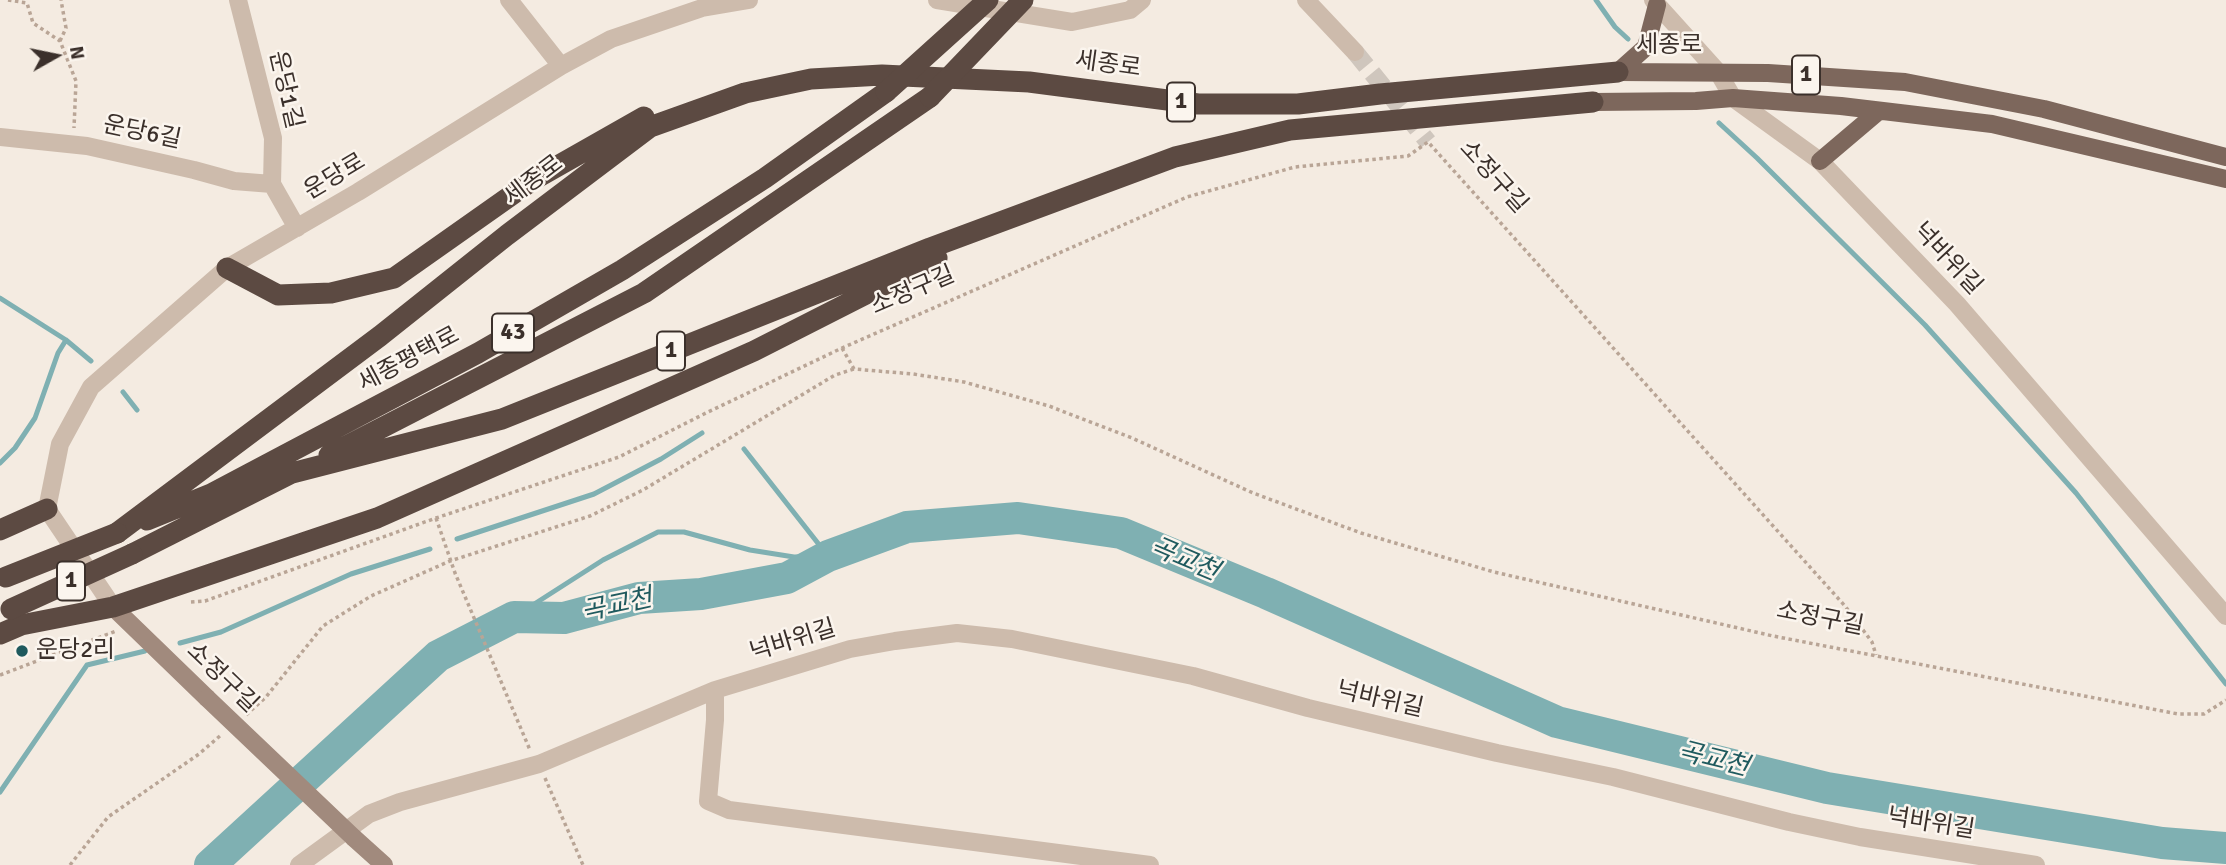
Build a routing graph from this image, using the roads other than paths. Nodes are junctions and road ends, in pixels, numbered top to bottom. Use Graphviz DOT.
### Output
graph roads {
  1 [pos="238,0"];
  2 [pos="749,0"];
  3 [pos="937,0"];
  4 [pos="988,0"];
  5 [pos="1023,0"];
  6 [pos="1142,0"];
  7 [pos="1306,0"];
  8 [pos="1655,2"];
  9 [pos="513,4"];
  10 [pos="1355,52"];
  11 [pos="561,66"];
  12 [pos="1618,72"];
  13 [pos="1718,72"];
  14 [pos="745,93"];
  15 [pos="1733,98"];
  16 [pos="1592,103"];
  17 [pos="1879,111"];
  18 [pos="0,137"];
  19 [pos="2226,157"];
  20 [pos="1820,161"];
  21 [pos="2226,179"];
  22 [pos="272,184"];
  23 [pos="1041,206"];
  24 [pos="297,228"];
  25 [pos="227,268"];
  26 [pos="292,473"];
  27 [pos="47,509"];
  28 [pos="0,530"];
  29 [pos="117,533"];
  30 [pos="3,578"];
  31 [pos="113,607"];
  32 [pos="5,611"];
  33 [pos="2226,615"];
  34 [pos="0,634"];
  35 [pos="715,690"];
  36 [pos="299,865"];
  37 [pos="384,865"];
  38 [pos="1150,865"];
  39 [pos="2036,865"];
  1 -- 22 [label="street, 운당1길"];
  2 -- 11 [label="street, 운당로"];
  3 -- 6 [label="street"];
  4 -- 29 [label="highway, 세종평택로 / 43, bridge"];
  5 -- 26 [label="highway, 세종평택로 / 43, bridge"];
  7 -- 10 [label="street"];
  8 -- 12 [label="main road"];
  8 -- 13 [label="street"];
  9 -- 11 [label="street"];
  11 -- 24 [label="street, 운당로"];
  12 -- 13 [label="main road, 세종로 / 1"];
  12 -- 14 [label="highway, 세종로 / 1"];
  13 -- 15 [label="street"];
  13 -- 19 [label="main road, 세종로 / 1"];
  14 -- 25 [label="highway"];
  14 -- 29 [label="highway, 세종로 / 1"];
  15 -- 16 [label="main road, 1"];
  15 -- 17 [label="main road, 1"];
  15 -- 20 [label="street, 넉바위길"];
  16 -- 23 [label="highway, 1"];
  17 -- 20 [label="main road"];
  17 -- 21 [label="main road, 1"];
  18 -- 22 [label="street, 운당6길"];
  20 -- 33 [label="street, 넉바위길"];
  22 -- 24 [label="street"];
  23 -- 26 [label="highway, 1"];
  23 -- 31 [label="highway"];
  24 -- 25 [label="street, 운당로"];
  25 -- 27 [label="street, 운당로"];
  26 -- 32 [label="highway, 1, bridge"];
  27 -- 28 [label="highway"];
  27 -- 31 [label="street, 소정구길"];
  29 -- 30 [label="highway, 1, bridge"];
  31 -- 34 [label="highway"];
  31 -- 37 [label="street, 소정구길, bridge"];
  35 -- 36 [label="street, 넉바위길"];
  35 -- 38 [label="street"];
  35 -- 39 [label="street, 넉바위길"];
}
